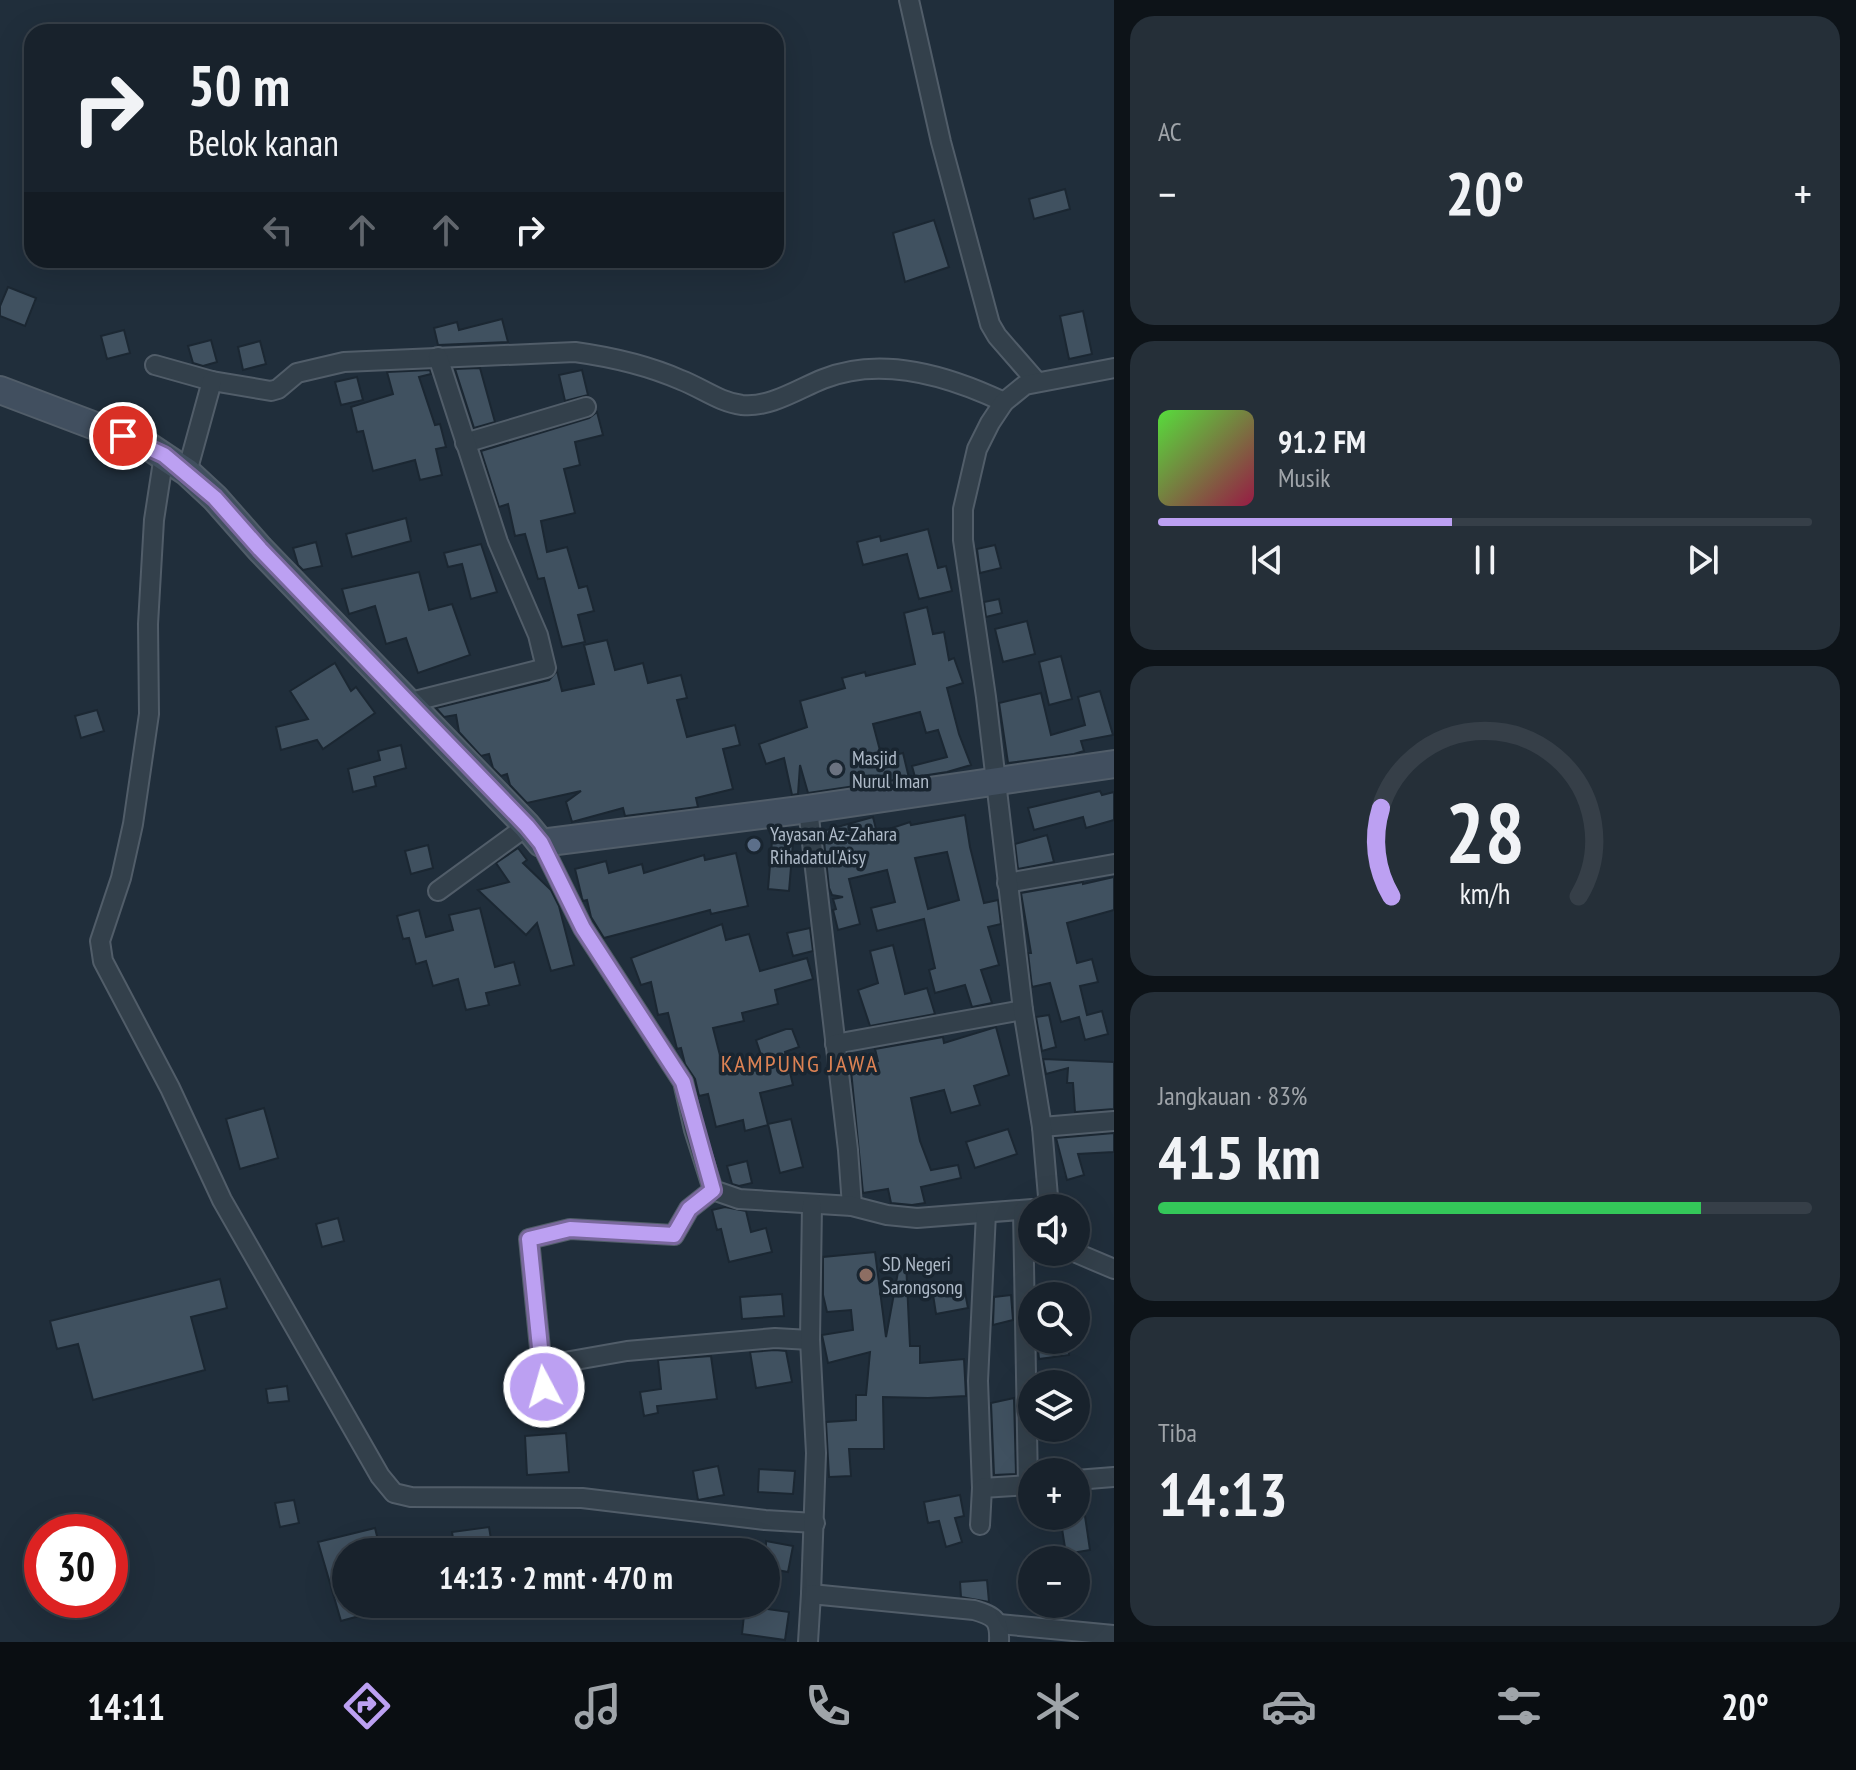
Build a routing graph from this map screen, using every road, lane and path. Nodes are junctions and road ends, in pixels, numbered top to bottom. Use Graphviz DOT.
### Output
graph roads {
  1 [pos="909,0"];
  2 [pos="438,357"];
  3 [pos="155,365"];
  4 [pos="1114,368"];
  5 [pos="212,381"];
  6 [pos="0,390"];
  7 [pos="1020,391"];
  8 [pos="586,407"];
  9 [pos="465,443"];
  10 [pos="164,455"];
  11 [pos="187,472"];
  12 [pos="407,703"];
  13 [pos="1114,764"];
  14 [pos="995,783"];
  15 [pos="808,809"];
  16 [pos="534,834"];
  17 [pos="1114,864"];
  18 [pos="1007,883"];
  19 [pos="438,891"];
  20 [pos="1023,1010"];
  21 [pos="835,1044"];
  22 [pos="1114,1121"];
  23 [pos="1042,1127"];
  24 [pos="713,1190"];
  25 [pos="1039,1194"];
  26 [pos="812,1205"];
  27 [pos="852,1206"];
  28 [pos="1018,1210"];
  29 [pos="986,1213"];
  30 [pos="1090,1259"];
  31 [pos="1036,1266"];
  32 [pos="1114,1269"];
  33 [pos="810,1340"];
  34 [pos="542,1366"];
  35 [pos="546,1408"];
  36 [pos="1031,1458"];
  37 [pos="1114,1477"];
  38 [pos="1090,1479"];
  39 [pos="1018,1485"];
  40 [pos="982,1488"];
  41 [pos="815,1523"];
  42 [pos="980,1525"];
  43 [pos="811,1594"];
  44 [pos="999,1633"];
  45 [pos="1114,1635"];
  46 [pos="808,1642"];
  1 -- 7 [label="street"];
  2 -- 5 [label="street"];
  2 -- 7 [label="street"];
  2 -- 9 [label="street"];
  3 -- 5 [label="street"];
  4 -- 7 [label="street"];
  5 -- 11 [label="street"];
  6 -- 10 [label="street"];
  7 -- 14 [label="street"];
  8 -- 9 [label="street"];
  9 -- 12 [label="street"];
  10 -- 11 [label="street"];
  10 -- 41 [label="street"];
  11 -- 12 [label="street"];
  12 -- 16 [label="street"];
  13 -- 14 [label="street"];
  14 -- 15 [label="street"];
  14 -- 18 [label="street"];
  15 -- 16 [label="street"];
  15 -- 21 [label="street"];
  16 -- 19 [label="street"];
  16 -- 24 [label="street"];
  17 -- 18 [label="street"];
  18 -- 20 [label="street"];
  20 -- 21 [label="street"];
  20 -- 23 [label="street"];
  21 -- 27 [label="street"];
  22 -- 23 [label="street"];
  23 -- 25 [label="street"];
  24 -- 26 [label="street"];
  24 -- 34 [label="street"];
  26 -- 27 [label="street"];
  26 -- 33 [label="street"];
  27 -- 29 [label="street"];
  28 -- 29 [label="street"];
  29 -- 40 [label="street"];
  30 -- 32 [label="street"];
  31 -- 36 [label="street"];
  33 -- 34 [label="street"];
  33 -- 41 [label="street"];
  34 -- 35 [label="street"];
  37 -- 38 [label="street"];
  39 -- 40 [label="street"];
  40 -- 42 [label="street"];
  41 -- 43 [label="street"];
  43 -- 44 [label="street"];
  43 -- 46 [label="street"];
  44 -- 45 [label="street"];
}
